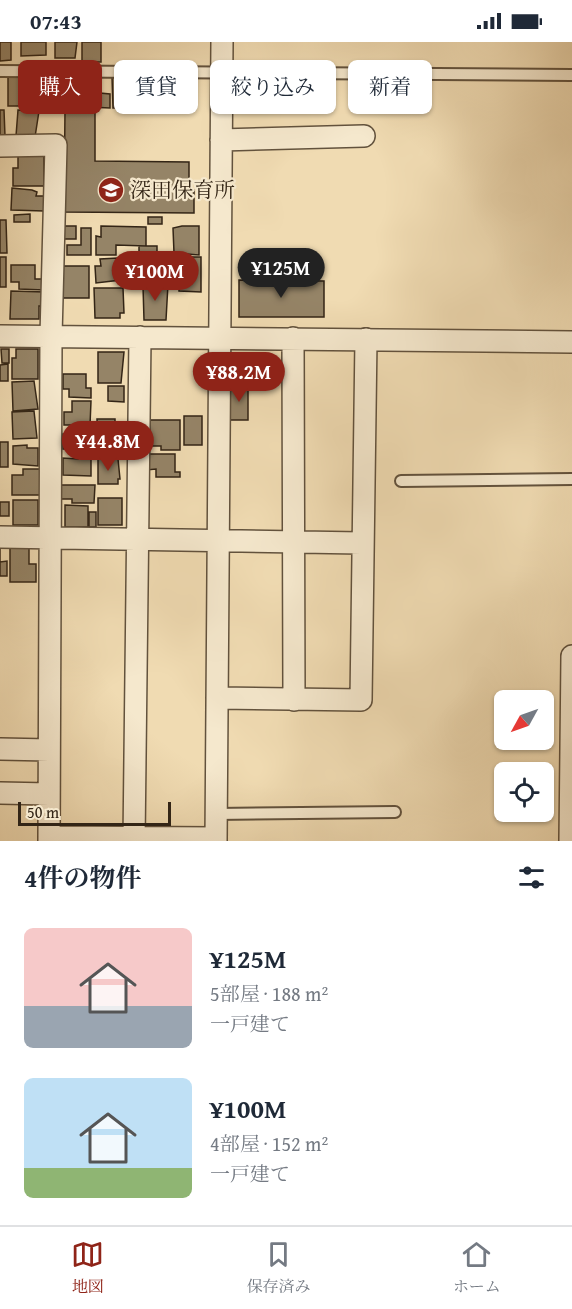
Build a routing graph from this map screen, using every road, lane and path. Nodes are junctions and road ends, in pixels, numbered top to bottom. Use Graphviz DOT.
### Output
graph roads {
  1 [pos="222,42"];
  2 [pos="222,60"];
  3 [pos="0,70"];
  4 [pos="210,71"];
  5 [pos="336,72"];
  6 [pos="572,75"];
  7 [pos="221,114"];
  8 [pos="364,136"];
  9 [pos="221,140"];
  10 [pos="0,146"];
  11 [pos="0,336"];
  12 [pos="51,336"];
  13 [pos="140,337"];
  14 [pos="220,338"];
  15 [pos="293,338"];
  16 [pos="366,339"];
  17 [pos="572,342"];
  18 [pos="572,479"];
  19 [pos="401,481"];
  20 [pos="0,537"];
  21 [pos="50,538"];
  22 [pos="137,539"];
  23 [pos="218,540"];
  24 [pos="294,542"];
  25 [pos="361,543"];
  26 [pos="572,656"];
  27 [pos="217,698"];
  28 [pos="294,700"];
  29 [pos="572,704"];
  30 [pos="0,749"];
  31 [pos="50,750"];
  32 [pos="0,793"];
  33 [pos="49,794"];
  34 [pos="395,812"];
  35 [pos="216,814"];
  36 [pos="49,839"];
  37 [pos="134,839"];
  38 [pos="216,840"];
  39 [pos="570,841"];
  1 -- 2 [label="street"];
  3 -- 4 [label="lane"];
  5 -- 6 [label="lane"];
  7 -- 9 [label="street"];
  8 -- 9 [label="street"];
  9 -- 14 [label="street"];
  10 -- 12 [label="street"];
  11 -- 12 [label="street"];
  12 -- 13 [label="street"];
  12 -- 21 [label="street"];
  13 -- 14 [label="street"];
  13 -- 22 [label="street"];
  14 -- 15 [label="street"];
  14 -- 23 [label="street"];
  15 -- 16 [label="street"];
  15 -- 24 [label="street"];
  16 -- 17 [label="street"];
  16 -- 25 [label="street"];
  18 -- 19 [label="lane"];
  20 -- 21 [label="street"];
  21 -- 22 [label="street"];
  21 -- 31 [label="street"];
  22 -- 23 [label="street"];
  22 -- 37 [label="street"];
  23 -- 24 [label="street"];
  23 -- 27 [label="street"];
  24 -- 25 [label="street"];
  24 -- 28 [label="street"];
  25 -- 28 [label="street"];
  26 -- 29 [label="street"];
  27 -- 28 [label="street"];
  27 -- 35 [label="street"];
  29 -- 39 [label="street"];
  30 -- 31 [label="street"];
  31 -- 33 [label="street"];
  32 -- 33 [label="street"];
  33 -- 36 [label="street"];
  34 -- 35 [label="lane"];
  35 -- 38 [label="street"];
  36 -- 37 [label="street"];
  37 -- 38 [label="street"];
}
